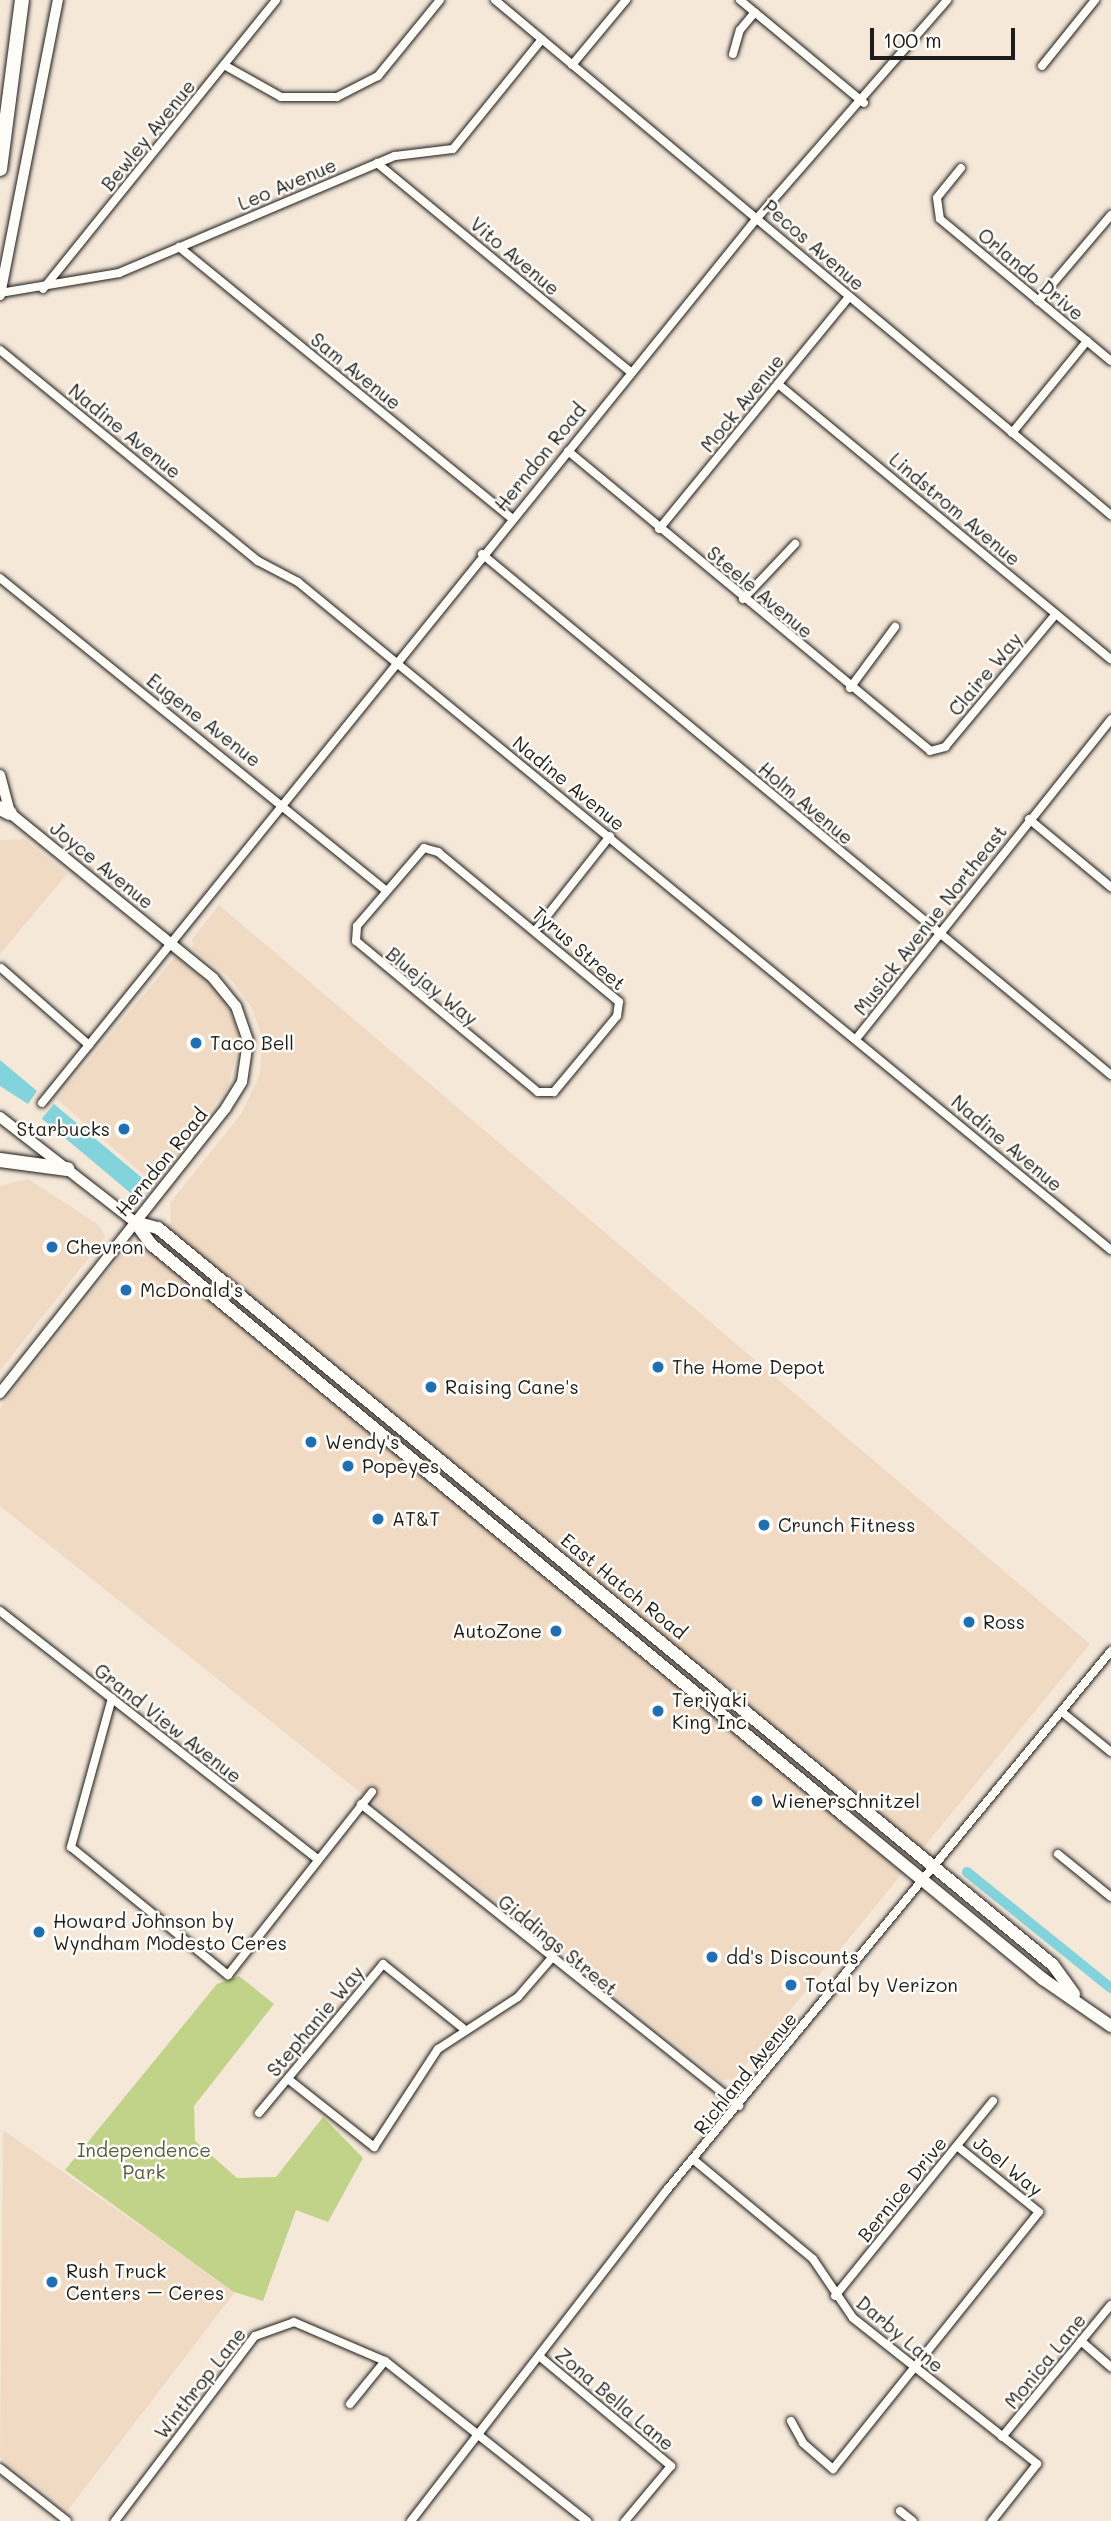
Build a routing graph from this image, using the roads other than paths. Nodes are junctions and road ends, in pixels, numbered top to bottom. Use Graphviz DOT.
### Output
graph roads {
  1 [pos="22,0"];
  2 [pos="33,0"];
  3 [pos="58,0"];
  4 [pos="276,0"];
  5 [pos="440,0"];
  6 [pos="495,0"];
  7 [pos="626,0"];
  8 [pos="740,0"];
  9 [pos="1096,0"];
  10 [pos="944,1"];
  11 [pos="755,12"];
  12 [pos="542,39"];
  13 [pos="733,54"];
  14 [pos="225,65"];
  15 [pos="572,65"];
  16 [pos="1042,66"];
  17 [pos="15,92"];
  18 [pos="864,103"];
  19 [pos="377,163"];
  20 [pos="961,168"];
  21 [pos="0,169"];
  22 [pos="1111,215"];
  23 [pos="758,217"];
  24 [pos="179,247"];
  25 [pos="43,289"];
  26 [pos="0,294"];
  27 [pos="849,298"];
  28 [pos="1038,301"];
  29 [pos="1087,341"];
  30 [pos="0,350"];
  31 [pos="1111,361"];
  32 [pos="632,373"];
  33 [pos="778,384"];
  34 [pos="1012,433"];
  35 [pos="568,451"];
  36 [pos="1111,515"];
  37 [pos="513,519"];
  38 [pos="659,529"];
  39 [pos="796,544"];
  40 [pos="482,554"];
  41 [pos="0,578"];
  42 [pos="743,599"];
  43 [pos="1056,614"];
  44 [pos="895,627"];
  45 [pos="1111,659"];
  46 [pos="397,663"];
  47 [pos="850,688"];
  48 [pos="1111,719"];
  49 [pos="935,751"];
  50 [pos="0,775"];
  51 [pos="284,804"];
  52 [pos="3,811"];
  53 [pos="1029,819"];
  54 [pos="610,836"];
  55 [pos="1111,887"];
  56 [pos="385,890"];
  57 [pos="535,931"];
  58 [pos="939,933"];
  59 [pos="171,945"];
  60 [pos="1,968"];
  61 [pos="856,1040"];
  62 [pos="89,1045"];
  63 [pos="1111,1075"];
  64 [pos="548,1094"];
  65 [pos="42,1103"];
  66 [pos="0,1117"];
  67 [pos="0,1160"];
  68 [pos="67,1169"];
  69 [pos="135,1222"];
  70 [pos="1111,1250"];
  71 [pos="0,1393"];
  72 [pos="0,1611"];
  73 [pos="1111,1651"];
  74 [pos="111,1698"];
  75 [pos="1062,1712"];
  76 [pos="1111,1752"];
  77 [pos="372,1792"];
  78 [pos="361,1804"];
  79 [pos="1058,1854"];
  80 [pos="317,1859"];
  81 [pos="933,1867"];
  82 [pos="923,1880"];
  83 [pos="1110,1895"];
  84 [pos="550,1960"];
  85 [pos="1076,1997"];
  86 [pos="1111,2026"];
  87 [pos="463,2028"];
  88 [pos="288,2079"];
  89 [pos="993,2101"];
  90 [pos="739,2106"];
  91 [pos="259,2113"];
  92 [pos="957,2146"];
  93 [pos="695,2161"];
  94 [pos="835,2297"];
  95 [pos="1111,2305"];
  96 [pos="1081,2342"];
  97 [pos="539,2356"];
  98 [pos="385,2361"];
  99 [pos="1111,2367"];
  100 [pos="914,2368"];
  101 [pos="350,2403"];
  102 [pos="791,2421"];
  103 [pos="477,2434"];
  104 [pos="1002,2437"];
  105 [pos="0,2468"];
  106 [pos="900,2511"];
  107 [pos="67,2521"];
  108 [pos="114,2521"];
  109 [pos="411,2521"];
  110 [pos="587,2521"];
  111 [pos="625,2521"];
  112 [pos="913,2521"];
  113 [pos="992,2521"];
  1 -- 17 [label="highway"];
  2 -- 17 [label="highway"];
  3 -- 26 [label="main road"];
  4 -- 14 [label="street, Bewley Avenue"];
  5 -- 14 [label="street"];
  6 -- 12 [label="street, Pecos Avenue"];
  7 -- 15 [label="street"];
  8 -- 11 [label="street"];
  9 -- 16 [label="street"];
  10 -- 18 [label="street, Herndon Road"];
  11 -- 13 [label="street"];
  11 -- 18 [label="street"];
  12 -- 15 [label="street, Pecos Avenue"];
  12 -- 19 [label="street, Leo Avenue"];
  14 -- 25 [label="street, Bewley Avenue"];
  15 -- 23 [label="street, Pecos Avenue"];
  17 -- 21 [label="highway"];
  18 -- 23 [label="street, Herndon Road"];
  19 -- 24 [label="street, Leo Avenue"];
  19 -- 32 [label="street, Vito Avenue"];
  20 -- 28 [label="street, Orlando Drive"];
  22 -- 28 [label="street"];
  23 -- 27 [label="street, Pecos Avenue"];
  23 -- 32 [label="street, Herndon Road"];
  24 -- 25 [label="street, Leo Avenue"];
  24 -- 37 [label="street, Sam Avenue"];
  25 -- 26 [label="street, Leo Avenue"];
  27 -- 33 [label="street, Mock Avenue"];
  27 -- 34 [label="street, Pecos Avenue"];
  28 -- 29 [label="street, Orlando Drive"];
  29 -- 31 [label="street, Orlando Drive"];
  29 -- 34 [label="street"];
  30 -- 46 [label="street, Nadine Avenue"];
  32 -- 35 [label="street, Herndon Road"];
  33 -- 38 [label="street, Mock Avenue"];
  33 -- 43 [label="street, Lindstrom Avenue"];
  34 -- 36 [label="street, Pecos Avenue"];
  35 -- 37 [label="street, Herndon Road"];
  35 -- 38 [label="street, Steele Avenue"];
  37 -- 40 [label="street, Herndon Road"];
  38 -- 42 [label="street, Steele Avenue"];
  39 -- 42 [label="street"];
  40 -- 46 [label="street, Herndon Road"];
  40 -- 58 [label="street, Holm Avenue"];
  41 -- 51 [label="street, Eugene Avenue"];
  42 -- 47 [label="street, Steele Avenue"];
  43 -- 45 [label="street, Lindstrom Avenue"];
  43 -- 49 [label="street, Claire Way"];
  44 -- 47 [label="street"];
  46 -- 51 [label="street, Herndon Road"];
  46 -- 54 [label="street, Nadine Avenue"];
  47 -- 49 [label="street, Steele Avenue"];
  48 -- 53 [label="street, Musick Avenue Northeast"];
  50 -- 52 [label="main road"];
  51 -- 56 [label="street, Eugene Avenue"];
  51 -- 59 [label="street, Herndon Road"];
  52 -- 59 [label="main road, Joyce Avenue"];
  53 -- 55 [label="street"];
  53 -- 58 [label="street, Musick Avenue Northeast"];
  54 -- 57 [label="street"];
  54 -- 61 [label="street, Nadine Avenue"];
  56 -- 57 [label="street, Tyrus Street"];
  56 -- 64 [label="street, Bluejay Way"];
  57 -- 64 [label="street, Tyrus Street"];
  58 -- 61 [label="street, Musick Avenue Northeast"];
  58 -- 63 [label="street, Holm Avenue"];
  59 -- 62 [label="street, Herndon Road"];
  59 -- 69 [label="main road, Herndon Road"];
  60 -- 62 [label="street"];
  61 -- 70 [label="street, Nadine Avenue"];
  62 -- 65 [label="street, Herndon Road"];
  66 -- 68 [label="main road, East Hatch Road"];
  67 -- 68 [label="highway"];
  68 -- 69 [label="main road, East Hatch Road"];
  69 -- 71 [label="main road, Herndon Road"];
  69 -- 81 [label="main road, East Hatch Road"];
  69 -- 82 [label="main road, East Hatch Road"];
  72 -- 74 [label="street, Grand View Avenue"];
  73 -- 75 [label="street, Richland Avenue"];
  74 -- 80 [label="street, Grand View Avenue"];
  74 -- 80 [label="street"];
  75 -- 76 [label="street"];
  75 -- 81 [label="street, Richland Avenue"];
  77 -- 78 [label="street"];
  78 -- 80 [label="street"];
  78 -- 84 [label="street, Giddings Street"];
  79 -- 83 [label="street"];
  81 -- 82 [label="street, Richland Avenue"];
  81 -- 85 [label="main road, East Hatch Road"];
  82 -- 85 [label="main road, East Hatch Road"];
  82 -- 90 [label="street, Richland Avenue"];
  84 -- 87 [label="street"];
  84 -- 90 [label="street, Giddings Street"];
  85 -- 86 [label="main road, East Hatch Road"];
  87 -- 88 [label="street, Stephanie Way"];
  87 -- 88 [label="street"];
  88 -- 91 [label="street, Stephanie Way"];
  89 -- 92 [label="street, Bernice Drive"];
  90 -- 93 [label="street, Richland Avenue"];
  92 -- 94 [label="street, Bernice Drive"];
  92 -- 100 [label="street, Joel Way"];
  93 -- 94 [label="street, Darby Lane"];
  93 -- 97 [label="street, Richland Avenue"];
  94 -- 100 [label="street, Darby Lane"];
  95 -- 96 [label="street, Monica Lane"];
  96 -- 99 [label="street"];
  96 -- 104 [label="street, Monica Lane"];
  97 -- 103 [label="street, Richland Avenue"];
  97 -- 111 [label="street, Zona Bella Lane"];
  98 -- 101 [label="street"];
  98 -- 103 [label="street, Winthrop Lane"];
  98 -- 108 [label="street, Winthrop Lane"];
  100 -- 102 [label="street"];
  100 -- 104 [label="street, Darby Lane"];
  103 -- 109 [label="street, Richland Avenue"];
  103 -- 110 [label="street, Winthrop Lane"];
  104 -- 113 [label="street, Darby Lane"];
  105 -- 107 [label="street"];
  106 -- 112 [label="street"];
}
